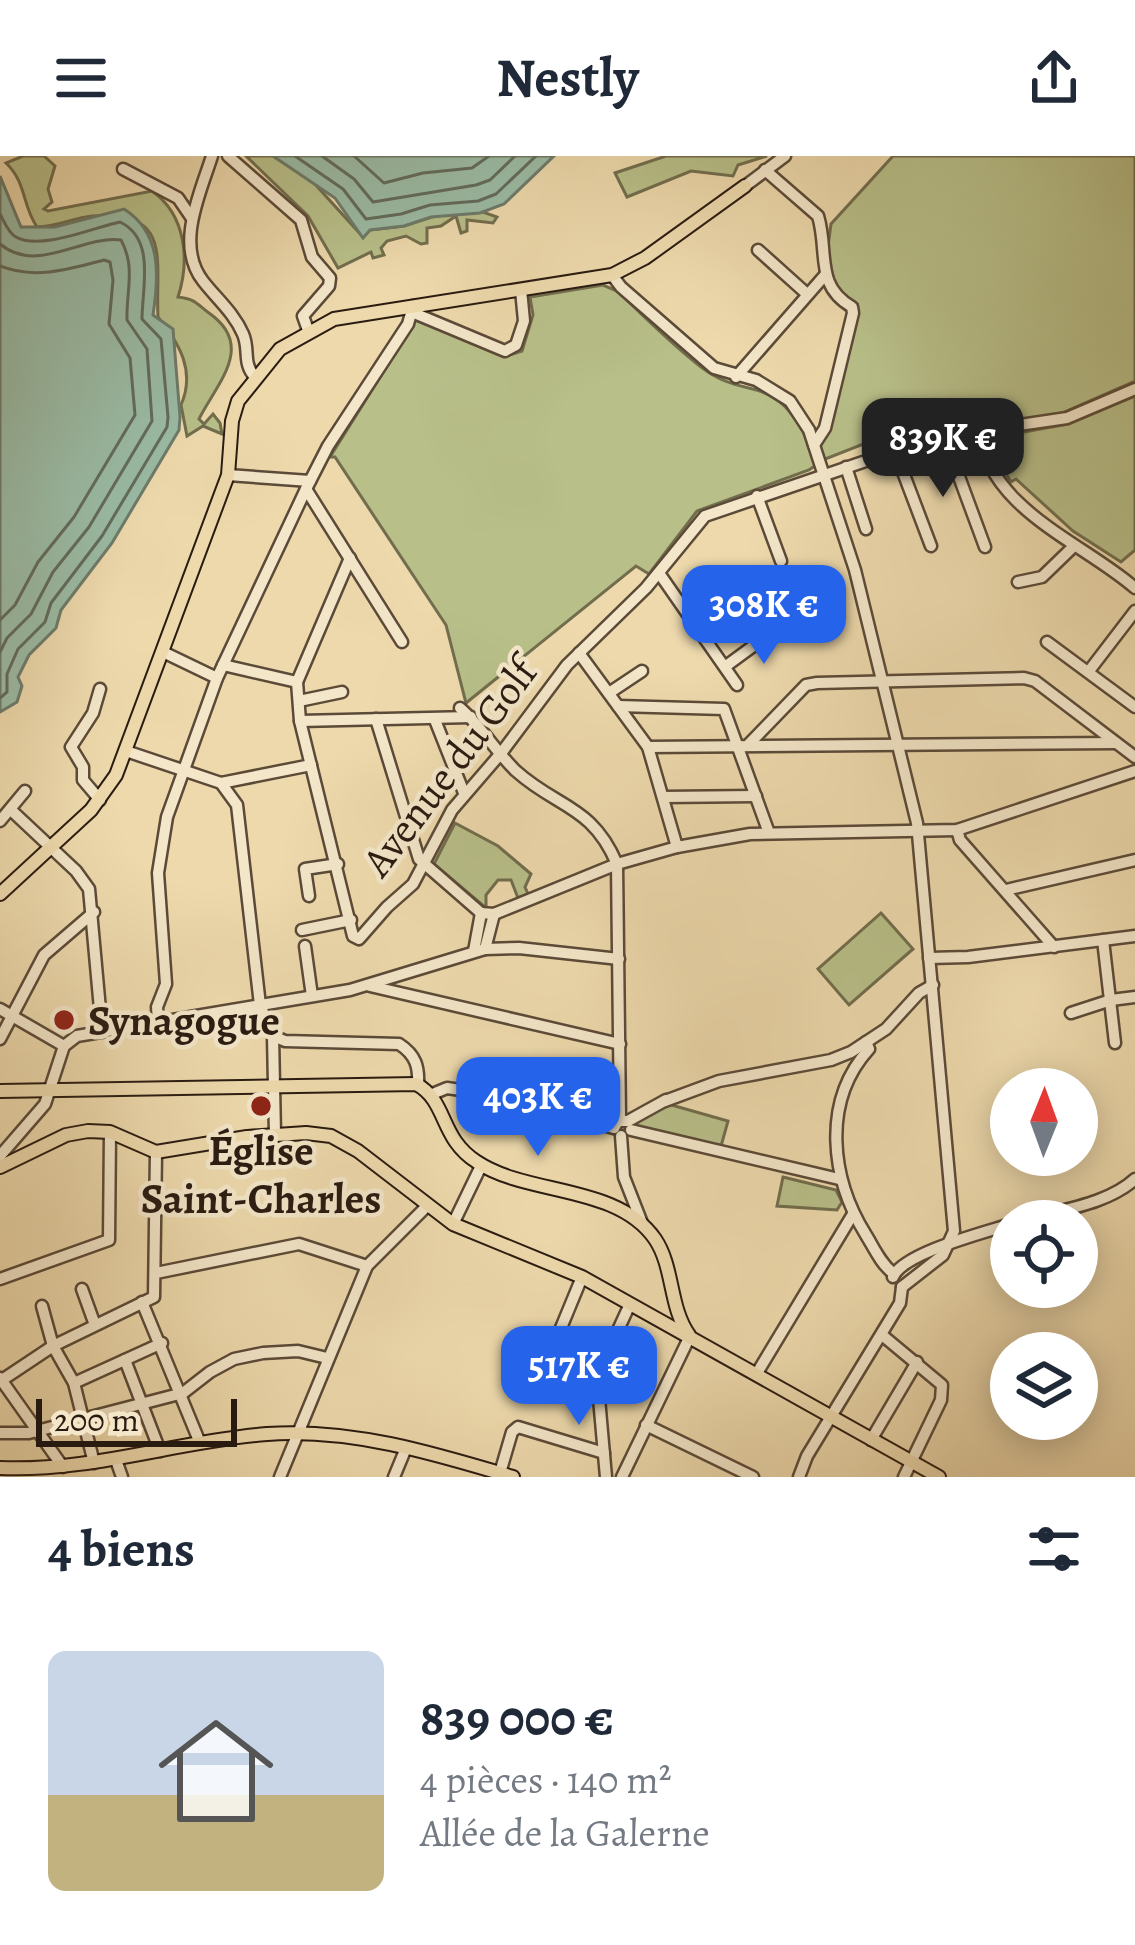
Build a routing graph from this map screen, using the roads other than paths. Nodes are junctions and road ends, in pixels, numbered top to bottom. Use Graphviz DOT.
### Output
graph roads {
  1 [pos="212,156"];
  2 [pos="228,156"];
  3 [pos="785,156"];
  4 [pos="123,169"];
  5 [pos="765,170"];
  6 [pos="745,186"];
  7 [pos="190,217"];
  8 [pos="758,250"];
  9 [pos="826,274"];
  10 [pos="613,275"];
  11 [pos="521,290"];
  12 [pos="807,294"];
  13 [pos="413,310"];
  14 [pos="308,330"];
  15 [pos="255,377"];
  16 [pos="736,377"];
  17 [pos="1135,389"];
  18 [pos="980,430"];
  19 [pos="944,436"];
  20 [pos="814,445"];
  21 [pos="895,451"];
  22 [pos="846,467"];
  23 [pos="823,473"];
  24 [pos="228,475"];
  25 [pos="308,485"];
  26 [pos="757,496"];
  27 [pos="866,529"];
  28 [pos="931,546"];
  29 [pos="985,547"];
  30 [pos="1073,547"];
  31 [pos="350,558"];
  32 [pos="781,561"];
  33 [pos="659,573"];
  34 [pos="1018,582"];
  35 [pos="1135,588"];
  36 [pos="1135,611"];
  37 [pos="775,630"];
  38 [pos="402,642"];
  39 [pos="1047,642"];
  40 [pos="163,652"];
  41 [pos="579,653"];
  42 [pos="223,665"];
  43 [pos="726,666"];
  44 [pos="642,671"];
  45 [pos="1089,671"];
  46 [pos="217,678"];
  47 [pos="882,681"];
  48 [pos="297,682"];
  49 [pos="737,685"];
  50 [pos="100,689"];
  51 [pos="342,692"];
  52 [pos="609,693"];
  53 [pos="298,701"];
  54 [pos="617,706"];
  55 [pos="1135,707"];
  56 [pos="376,719"];
  57 [pos="435,719"];
  58 [pos="300,721"];
  59 [pos="1117,743"];
  60 [pos="743,745"];
  61 [pos="898,746"];
  62 [pos="648,747"];
  63 [pos="126,751"];
  64 [pos="502,752"];
  65 [pos="1135,757"];
  66 [pos="311,765"];
  67 [pos="184,770"];
  68 [pos="1135,771"];
  69 [pos="220,783"];
  70 [pos="26,791"];
  71 [pos="464,793"];
  72 [pos="663,796"];
  73 [pos="756,796"];
  74 [pos="100,800"];
  75 [pos="10,810"];
  76 [pos="0,821"];
  77 [pos="957,830"];
  78 [pos="918,832"];
  79 [pos="769,833"];
  80 [pos="677,847"];
  81 [pos="51,848"];
  82 [pos="1135,860"];
  83 [pos="617,863"];
  84 [pos="338,864"];
  85 [pos="425,866"];
  86 [pos="1006,890"];
  87 [pos="0,894"];
  88 [pos="309,896"];
  89 [pos="94,912"];
  90 [pos="488,914"];
  91 [pos="351,920"];
  92 [pos="302,930"];
  93 [pos="1135,936"];
  94 [pos="1103,940"];
  95 [pos="305,946"];
  96 [pos="1054,947"];
  97 [pos="479,950"];
  98 [pos="929,958"];
  99 [pos="620,959"];
  100 [pos="367,985"];
  101 [pos="933,985"];
  102 [pos="312,996"];
  103 [pos="1135,997"];
  104 [pos="1111,1000"];
  105 [pos="260,1005"];
  106 [pos="6,1012"];
  107 [pos="1071,1013"];
  108 [pos="158,1021"];
  109 [pos="102,1030"];
  110 [pos="273,1036"];
  111 [pos="0,1040"];
  112 [pos="866,1042"];
  113 [pos="1115,1043"];
  114 [pos="620,1044"];
  115 [pos="64,1046"];
  116 [pos="417,1085"];
  117 [pos="274,1087"];
  118 [pos="49,1090"];
  119 [pos="0,1091"];
  120 [pos="430,1095"];
  121 [pos="623,1127"];
  122 [pos="110,1132"];
  123 [pos="275,1135"];
  124 [pos="156,1152"];
  125 [pos="0,1156"];
  126 [pos="481,1166"];
  127 [pos="0,1168"];
  128 [pos="839,1179"];
  129 [pos="1135,1179"];
  130 [pos="1093,1200"];
  131 [pos="427,1207"];
  132 [pos="853,1214"];
  133 [pos="453,1224"];
  134 [pos="643,1226"];
  135 [pos="990,1230"];
  136 [pos="951,1242"];
  137 [pos="367,1266"];
  138 [pos="906,1266"];
  139 [pos="156,1273"];
  140 [pos="893,1273"];
  141 [pos="582,1277"];
  142 [pos="914,1278"];
  143 [pos="0,1279"];
  144 [pos="902,1288"];
  145 [pos="82,1289"];
  146 [pos="148,1299"];
  147 [pos="630,1304"];
  148 [pos="42,1306"];
  149 [pos="677,1312"];
  150 [pos="665,1322"];
  151 [pos="95,1325"];
  152 [pos="882,1335"];
  153 [pos="690,1336"];
  154 [pos="162,1343"];
  155 [pos="53,1346"];
  156 [pos="327,1358"];
  157 [pos="125,1360"];
  158 [pos="916,1361"];
  159 [pos="757,1373"];
  160 [pos="597,1376"];
  161 [pos="1,1379"];
  162 [pos="74,1383"];
  163 [pos="183,1393"];
  164 [pos="143,1404"];
  165 [pos="831,1417"];
  166 [pos="83,1419"];
  167 [pos="646,1425"];
  168 [pos="38,1430"];
  169 [pos="0,1433"];
  170 [pos="297,1433"];
  171 [pos="871,1439"];
  172 [pos="200,1443"];
  173 [pos="406,1448"];
  174 [pos="160,1451"];
  175 [pos="604,1453"];
  176 [pos="116,1460"];
  177 [pos="910,1460"];
  178 [pos="94,1463"];
  179 [pos="0,1468"];
  180 [pos="69,1470"];
  181 [pos="22,1474"];
  182 [pos="493,1474"];
  183 [pos="282,1476"];
  184 [pos="122,1477"];
  185 [pos="394,1477"];
  186 [pos="606,1477"];
  187 [pos="622,1477"];
  188 [pos="753,1477"];
  189 [pos="799,1477"];
  190 [pos="904,1477"];
  191 [pos="939,1477"];
  1 -- 7 [label="street"];
  2 -- 14 [label="street"];
  3 -- 5 [label="street"];
  4 -- 7 [label="street"];
  5 -- 6 [label="street"];
  5 -- 9 [label="street"];
  6 -- 10 [label="main road"];
  7 -- 15 [label="street"];
  8 -- 12 [label="street"];
  9 -- 12 [label="street"];
  9 -- 20 [label="street"];
  10 -- 11 [label="main road"];
  10 -- 16 [label="street"];
  11 -- 13 [label="main road"];
  11 -- 13 [label="street"];
  12 -- 16 [label="street"];
  13 -- 14 [label="main road"];
  13 -- 25 [label="street"];
  14 -- 15 [label="main road"];
  15 -- 24 [label="main road"];
  16 -- 20 [label="street"];
  17 -- 18 [label="street, Avenue du Golf"];
  18 -- 19 [label="street, Avenue du Golf"];
  18 -- 30 [label="street"];
  19 -- 21 [label="street, Avenue du Golf"];
  19 -- 29 [label="street"];
  20 -- 23 [label="street"];
  21 -- 22 [label="street, Avenue du Golf"];
  21 -- 28 [label="street"];
  22 -- 23 [label="street, Avenue du Golf"];
  22 -- 27 [label="street"];
  23 -- 26 [label="street, Avenue du Golf"];
  23 -- 47 [label="street"];
  24 -- 25 [label="street"];
  24 -- 40 [label="main road"];
  25 -- 31 [label="street"];
  25 -- 42 [label="street"];
  26 -- 32 [label="street"];
  26 -- 33 [label="street, Avenue du Golf"];
  30 -- 34 [label="street"];
  30 -- 35 [label="street"];
  31 -- 38 [label="street"];
  31 -- 48 [label="street"];
  33 -- 41 [label="street, Avenue du Golf"];
  33 -- 43 [label="street"];
  36 -- 45 [label="street"];
  37 -- 43 [label="street"];
  39 -- 45 [label="street"];
  40 -- 46 [label="street"];
  40 -- 63 [label="main road"];
  41 -- 52 [label="street"];
  41 -- 64 [label="street, Avenue du Golf"];
  42 -- 46 [label="street"];
  42 -- 48 [label="street"];
  43 -- 49 [label="street"];
  44 -- 52 [label="street"];
  45 -- 55 [label="street"];
  46 -- 67 [label="street"];
  47 -- 59 [label="street"];
  47 -- 60 [label="street"];
  47 -- 61 [label="street"];
  48 -- 53 [label="street"];
  50 -- 74 [label="street"];
  51 -- 53 [label="street"];
  52 -- 54 [label="street"];
  53 -- 58 [label="street"];
  54 -- 60 [label="street"];
  54 -- 62 [label="street"];
  56 -- 57 [label="street"];
  56 -- 58 [label="street"];
  56 -- 85 [label="street"];
  57 -- 64 [label="street"];
  57 -- 71 [label="street"];
  58 -- 66 [label="street"];
  59 -- 61 [label="street"];
  59 -- 65 [label="street"];
  60 -- 61 [label="street"];
  60 -- 62 [label="street"];
  60 -- 73 [label="street"];
  61 -- 78 [label="street"];
  62 -- 72 [label="street"];
  63 -- 67 [label="street"];
  63 -- 74 [label="main road"];
  64 -- 71 [label="street, Avenue du Golf"];
  64 -- 83 [label="street"];
  66 -- 69 [label="street"];
  66 -- 84 [label="street"];
  67 -- 69 [label="street"];
  67 -- 108 [label="street"];
  68 -- 77 [label="street"];
  69 -- 105 [label="street"];
  70 -- 75 [label="street"];
  71 -- 85 [label="street, Avenue du Golf"];
  72 -- 73 [label="street"];
  72 -- 80 [label="street"];
  73 -- 79 [label="street"];
  74 -- 81 [label="main road"];
  75 -- 76 [label="street"];
  75 -- 81 [label="street"];
  77 -- 78 [label="street"];
  77 -- 86 [label="street"];
  78 -- 79 [label="street"];
  78 -- 98 [label="street"];
  79 -- 80 [label="street"];
  80 -- 83 [label="street"];
  81 -- 87 [label="main road"];
  81 -- 89 [label="street"];
  82 -- 86 [label="street"];
  83 -- 90 [label="street"];
  83 -- 99 [label="street"];
  84 -- 88 [label="street"];
  84 -- 91 [label="street"];
  85 -- 90 [label="street"];
  85 -- 91 [label="street, Avenue du Golf"];
  86 -- 96 [label="street"];
  89 -- 106 [label="street"];
  89 -- 109 [label="street"];
  90 -- 97 [label="street"];
  91 -- 92 [label="street"];
  93 -- 94 [label="street"];
  94 -- 96 [label="street"];
  94 -- 104 [label="street"];
  95 -- 102 [label="street"];
  96 -- 98 [label="street"];
  97 -- 99 [label="street"];
  97 -- 100 [label="street"];
  98 -- 101 [label="street"];
  99 -- 114 [label="street"];
  100 -- 102 [label="street"];
  100 -- 114 [label="street"];
  101 -- 112 [label="street"];
  101 -- 136 [label="street"];
  102 -- 105 [label="street"];
  103 -- 104 [label="street"];
  104 -- 107 [label="street"];
  104 -- 113 [label="street"];
  105 -- 108 [label="street"];
  105 -- 110 [label="street"];
  106 -- 111 [label="street"];
  106 -- 115 [label="street"];
  108 -- 109 [label="street"];
  109 -- 115 [label="street"];
  110 -- 116 [label="street"];
  110 -- 117 [label="street"];
  112 -- 121 [label="street"];
  112 -- 128 [label="street"];
  114 -- 121 [label="street"];
  115 -- 118 [label="street"];
  116 -- 117 [label="main road"];
  116 -- 120 [label="main road"];
  117 -- 118 [label="main road"];
  117 -- 123 [label="street"];
  118 -- 119 [label="main road"];
  118 -- 125 [label="street"];
  120 -- 121 [label="street"];
  120 -- 126 [label="main road"];
  121 -- 128 [label="street"];
  121 -- 134 [label="street"];
  122 -- 124 [label="main road"];
  122 -- 127 [label="main road"];
  122 -- 143 [label="street"];
  123 -- 124 [label="main road"];
  123 -- 131 [label="main road"];
  124 -- 139 [label="street"];
  126 -- 133 [label="street"];
  126 -- 134 [label="main road"];
  128 -- 132 [label="street"];
  129 -- 130 [label="street"];
  131 -- 133 [label="main road"];
  131 -- 137 [label="street"];
  132 -- 140 [label="street"];
  132 -- 159 [label="street"];
  133 -- 141 [label="main road"];
  134 -- 149 [label="main road"];
  135 -- 136 [label="street"];
  136 -- 138 [label="street"];
  136 -- 142 [label="street"];
  137 -- 139 [label="street"];
  137 -- 156 [label="street"];
  138 -- 140 [label="street"];
  138 -- 142 [label="street"];
  139 -- 146 [label="street"];
  140 -- 144 [label="street"];
  141 -- 147 [label="main road"];
  141 -- 160 [label="street"];
  142 -- 144 [label="street"];
  144 -- 152 [label="street"];
  145 -- 151 [label="street"];
  146 -- 151 [label="street"];
  146 -- 154 [label="street"];
  147 -- 150 [label="main road"];
  147 -- 160 [label="street"];
  148 -- 155 [label="street"];
  149 -- 150 [label="main road"];
  149 -- 153 [label="main road"];
  150 -- 153 [label="main road"];
  151 -- 155 [label="street"];
  152 -- 158 [label="street"];
  152 -- 165 [label="street"];
  153 -- 159 [label="main road"];
  153 -- 167 [label="street"];
  154 -- 157 [label="street"];
  154 -- 163 [label="street"];
  155 -- 161 [label="street"];
  155 -- 162 [label="street"];
  156 -- 163 [label="street"];
  156 -- 170 [label="street"];
  157 -- 162 [label="street"];
  157 -- 164 [label="street"];
  158 -- 171 [label="street"];
  158 -- 177 [label="street"];
  159 -- 165 [label="main road"];
  160 -- 175 [label="street"];
  161 -- 168 [label="street"];
  162 -- 166 [label="street"];
  163 -- 164 [label="street"];
  163 -- 172 [label="street"];
  164 -- 166 [label="street"];
  164 -- 174 [label="street"];
  165 -- 171 [label="main road"];
  165 -- 189 [label="street"];
  166 -- 168 [label="street"];
  166 -- 178 [label="street"];
  167 -- 187 [label="street"];
  167 -- 188 [label="street"];
  168 -- 169 [label="street"];
  168 -- 180 [label="street"];
  170 -- 172 [label="main road"];
  170 -- 173 [label="main road"];
  170 -- 183 [label="street"];
  171 -- 177 [label="main road"];
  172 -- 174 [label="main road"];
  173 -- 182 [label="main road"];
  173 -- 185 [label="street"];
  174 -- 176 [label="main road"];
  175 -- 182 [label="street"];
  175 -- 186 [label="street"];
  176 -- 178 [label="main road"];
  176 -- 184 [label="street"];
  177 -- 190 [label="street"];
  177 -- 191 [label="main road"];
  178 -- 180 [label="main road"];
  179 -- 181 [label="main road"];
  180 -- 181 [label="main road"];
}
